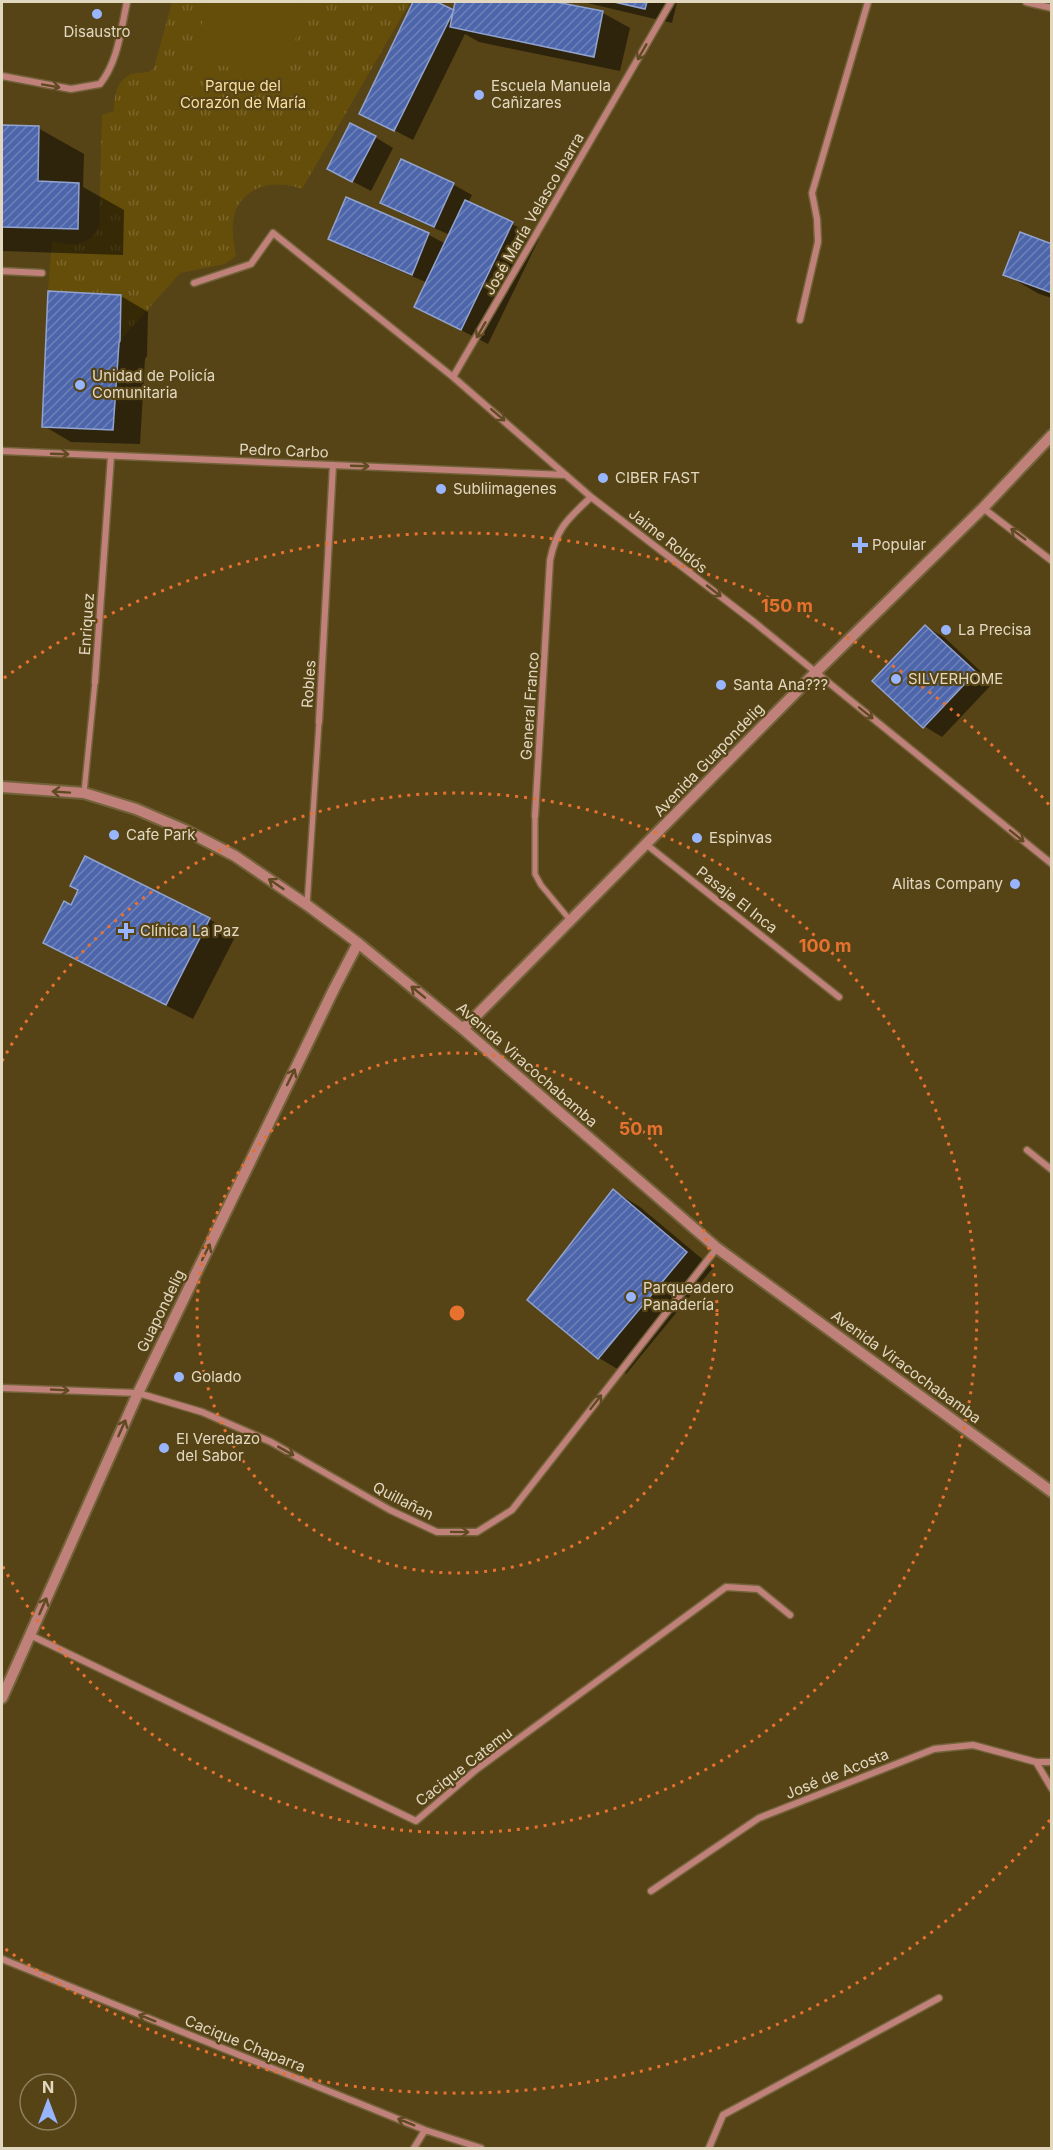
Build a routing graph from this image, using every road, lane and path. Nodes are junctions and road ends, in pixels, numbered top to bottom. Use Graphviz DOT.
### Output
graph roads {
  1 [pos="127,2"];
  2 [pos="671,2"];
  3 [pos="868,2"];
  4 [pos="1026,2"];
  5 [pos="1052,8"];
  6 [pos="2,76"];
  7 [pos="2,271"];
  8 [pos="42,273"];
  9 [pos="194,283"];
  10 [pos="800,320"];
  11 [pos="453,377"];
  12 [pos="1052,435"];
  13 [pos="2,452"];
  14 [pos="111,456"];
  15 [pos="333,465"];
  16 [pos="567,475"];
  17 [pos="591,496"];
  18 [pos="983,508"];
  19 [pos="1052,561"];
  20 [pos="816,672"];
  21 [pos="95,682"];
  22 [pos="318,722"];
  23 [pos="2,788"];
  24 [pos="84,793"];
  25 [pos="535,816"];
  26 [pos="647,845"];
  27 [pos="1052,864"];
  28 [pos="307,905"];
  29 [pos="570,920"];
  30 [pos="358,943"];
  31 [pos="839,997"];
  32 [pos="463,1029"];
  33 [pos="1027,1150"];
  34 [pos="1052,1170"];
  35 [pos="717,1248"];
  36 [pos="2,1388"];
  37 [pos="138,1393"];
  38 [pos="1052,1492"];
  39 [pos="790,1615"];
  40 [pos="30,1635"];
  41 [pos="2,1698"];
  42 [pos="1036,1762"];
  43 [pos="1052,1762"];
  44 [pos="1052,1789"];
  45 [pos="651,1891"];
  46 [pos="2,1959"];
  47 [pos="939,1998"];
  48 [pos="425,2130"];
  49 [pos="414,2148"];
  50 [pos="481,2148"];
  51 [pos="709,2148"];
  6 -- 1 [label="street, one-way"];
  2 -- 11 [label="street, José María Velasco Ibarra, one-way"];
  3 -- 10 [label="street"];
  4 -- 5 [label="street"];
  7 -- 8 [label="street"];
  9 -- 11 [label="street, Jaime Roldós"];
  11 -- 16 [label="street, Jaime Roldós, one-way"];
  12 -- 18 [label="street, Avenida Guapondelig"];
  13 -- 14 [label="street, Pedro Carbo, one-way"];
  14 -- 15 [label="street, Pedro Carbo"];
  14 -- 21 [label="street, Enriquez"];
  15 -- 16 [label="street, Pedro Carbo, one-way"];
  15 -- 22 [label="street, Robles"];
  16 -- 17 [label="street, Jaime Roldós"];
  17 -- 20 [label="street, Jaime Roldós, one-way"];
  17 -- 25 [label="street, General Franco"];
  19 -- 18 [label="street, one-way"];
  18 -- 20 [label="street, Avenida Guapondelig"];
  20 -- 26 [label="street, Avenida Guapondelig"];
  20 -- 27 [label="street, Jaime Roldós, one-way"];
  21 -- 24 [label="street, Enriquez"];
  22 -- 28 [label="street, Robles"];
  24 -- 23 [label="street, Avenida Viracochabamba, one-way"];
  28 -- 24 [label="street, Avenida Viracochabamba, one-way"];
  25 -- 29 [label="street, General Franco"];
  26 -- 29 [label="street, Avenida Guapondelig"];
  26 -- 31 [label="street, Pasaje El Inca"];
  28 -- 30 [label="street, Avenida Viracochabamba"];
  29 -- 32 [label="street, Avenida Guapondelig"];
  32 -- 30 [label="street, Avenida Viracochabamba, one-way"];
  37 -- 30 [label="street, Guapondelig, one-way"];
  32 -- 35 [label="street, Avenida Viracochabamba"];
  33 -- 34 [label="street"];
  37 -- 35 [label="street, Quillañan, one-way"];
  35 -- 38 [label="street, Avenida Viracochabamba"];
  36 -- 37 [label="street, Quillañan, one-way"];
  40 -- 37 [label="street, Guapondelig, one-way"];
  39 -- 40 [label="street, Cacique Catemu"];
  40 -- 41 [label="street, Guapondelig"];
  42 -- 43 [label="street, José de Acosta"];
  42 -- 44 [label="street"];
  42 -- 45 [label="street, José de Acosta"];
  48 -- 46 [label="street, Cacique Chaparra, one-way"];
  47 -- 51 [label="street"];
  48 -- 49 [label="street"];
  48 -- 50 [label="street, Cacique Chaparra"];
}
